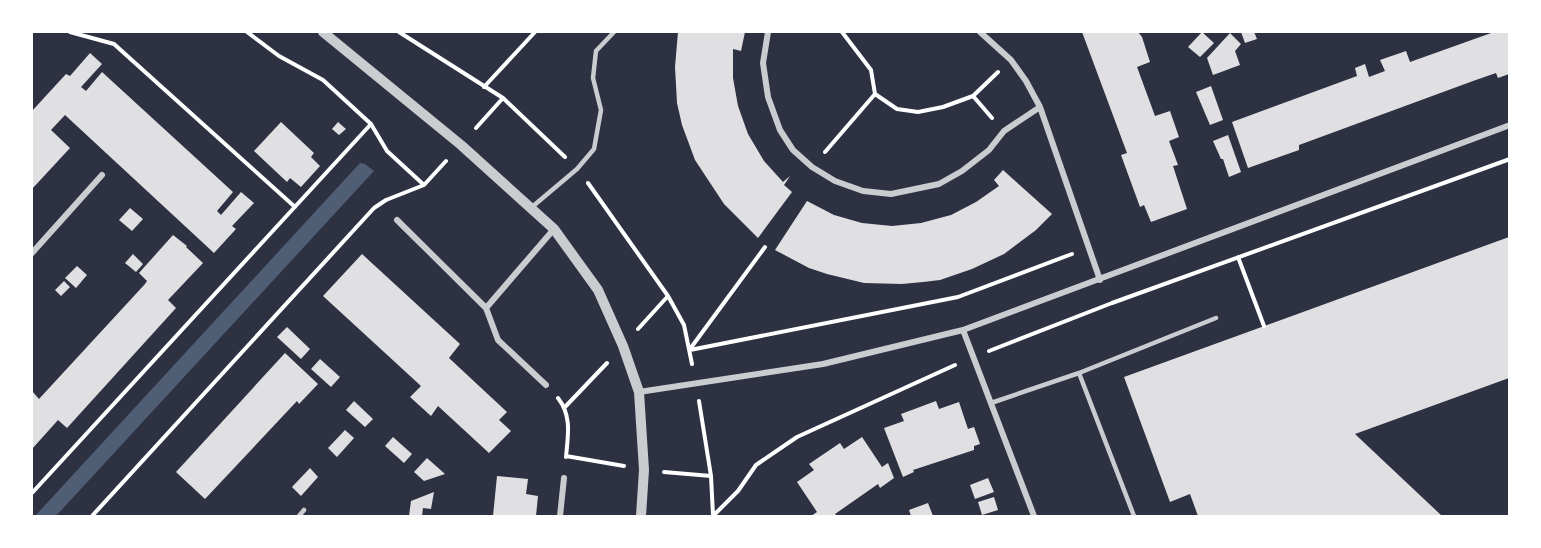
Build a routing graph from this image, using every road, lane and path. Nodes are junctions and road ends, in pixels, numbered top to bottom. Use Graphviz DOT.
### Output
graph roads {
  1 [pos="70,32"];
  2 [pos="247,32"];
  3 [pos="323,32"];
  4 [pos="399,32"];
  5 [pos="535,32"];
  6 [pos="614,32"];
  7 [pos="768,32"];
  8 [pos="842,32"];
  9 [pos="980,32"];
  10 [pos="1011,60"];
  11 [pos="484,87"];
  12 [pos="875,94"];
  13 [pos="973,96"];
  14 [pos="503,98"];
  15 [pos="1040,107"];
  16 [pos="370,124"];
  17 [pos="1509,125"];
  18 [pos="1004,131"];
  19 [pos="461,145"];
  20 [pos="1509,159"];
  21 [pos="812,167"];
  22 [pos="577,169"];
  23 [pos="102,175"];
  24 [pos="424,185"];
  25 [pos="295,207"];
  26 [pos="530,208"];
  27 [pos="397,220"];
  28 [pos="554,229"];
  29 [pos="765,247"];
  30 [pos="1089,248"];
  31 [pos="32,253"];
  32 [pos="1238,257"];
  33 [pos="1100,280"];
  34 [pos="486,308"];
  35 [pos="1216,318"];
  36 [pos="1264,326"];
  37 [pos="963,330"];
  38 [pos="690,350"];
  39 [pos="974,357"];
  40 [pos="1079,373"];
  41 [pos="696,382"];
  42 [pos="546,385"];
  43 [pos="639,392"];
  44 [pos="991,403"];
  45 [pos="564,478"];
  46 [pos="32,493"];
  47 [pos="304,510"];
  48 [pos="92,516"];
  49 [pos="299,516"];
  50 [pos="560,516"];
  51 [pos="641,516"];
  52 [pos="713,516"];
  53 [pos="1034,516"];
  54 [pos="1134,516"];
  1 -- 25 [label="path"];
  2 -- 16 [label="path"];
  3 -- 19 [label="street"];
  4 -- 11 [label="path"];
  5 -- 11 [label="path"];
  6 -- 22 [label="lane"];
  7 -- 21 [label="street"];
  8 -- 12 [label="path"];
  9 -- 10 [label="street"];
  10 -- 13 [label="path"];
  10 -- 15 [label="street"];
  11 -- 14 [label="path"];
  12 -- 13 [label="path"];
  12 -- 21 [label="path"];
  13 -- 18 [label="path"];
  14 -- 19 [label="path"];
  14 -- 22 [label="path"];
  15 -- 18 [label="street"];
  15 -- 30 [label="street"];
  16 -- 24 [label="path"];
  16 -- 25 [label="path"];
  17 -- 33 [label="street"];
  18 -- 21 [label="street"];
  19 -- 24 [label="path"];
  19 -- 26 [label="street"];
  20 -- 32 [label="path"];
  22 -- 26 [label="lane"];
  22 -- 38 [label="path"];
  23 -- 31 [label="street"];
  24 -- 48 [label="path"];
  25 -- 46 [label="path"];
  26 -- 28 [label="street"];
  27 -- 34 [label="street"];
  28 -- 34 [label="street"];
  28 -- 43 [label="street"];
  29 -- 38 [label="path"];
  30 -- 33 [label="street"];
  30 -- 38 [label="path"];
  32 -- 36 [label="path"];
  32 -- 39 [label="path"];
  33 -- 37 [label="street"];
  34 -- 42 [label="street"];
  35 -- 40 [label="lane"];
  37 -- 39 [label="street"];
  37 -- 41 [label="street"];
  38 -- 41 [label="path"];
  39 -- 44 [label="street"];
  39 -- 52 [label="path"];
  40 -- 44 [label="lane"];
  40 -- 54 [label="lane"];
  41 -- 43 [label="street"];
  41 -- 52 [label="path"];
  42 -- 45 [label="path"];
  43 -- 51 [label="street"];
  44 -- 53 [label="street"];
  45 -- 50 [label="street"];
  47 -- 49 [label="lane"];
}
